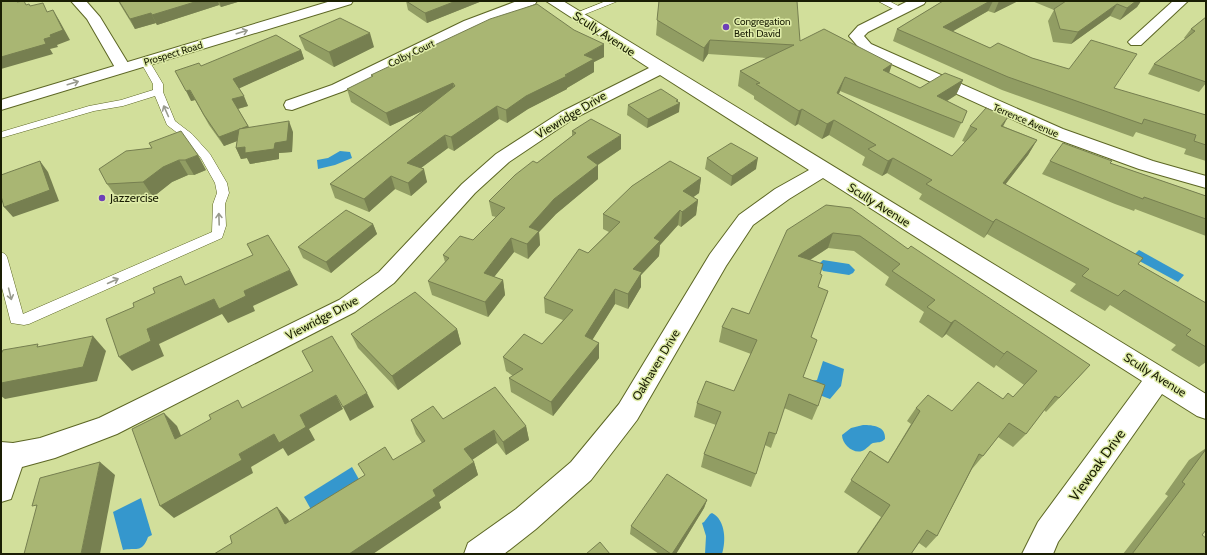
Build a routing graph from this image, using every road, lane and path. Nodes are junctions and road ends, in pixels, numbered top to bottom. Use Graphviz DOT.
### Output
graph roads {
  1 [pos="78,1"];
  2 [pos="303,1"];
  3 [pos="346,1"];
  4 [pos="530,1"];
  5 [pos="553,1"];
  6 [pos="614,1"];
  7 [pos="882,1"];
  8 [pos="919,1"];
  9 [pos="1181,1"];
  10 [pos="902,10"];
  11 [pos="575,15"];
  12 [pos="1136,42"];
  13 [pos="146,61"];
  14 [pos="119,62"];
  15 [pos="659,69"];
  16 [pos="1,91"];
  17 [pos="158,92"];
  18 [pos="1,105"];
  19 [pos="292,105"];
  20 [pos="1,135"];
  21 [pos="823,170"];
  22 [pos="1206,182"];
  23 [pos="1,257"];
  24 [pos="1159,378"];
  25 [pos="1206,408"];
  26 [pos="7,456"];
  27 [pos="1,489"];
  28 [pos="479,554"];
  29 [pos="1037,554"];
  1 -- 14 [label="street"];
  2 -- 14 [label="street, Prospect Road"];
  13 -- 3 [label="street, Prospect Road, one-way"];
  4 -- 19 [label="street, Colby Court"];
  5 -- 11 [label="street, Scully Avenue"];
  6 -- 11 [label="lane"];
  7 -- 10 [label="lane"];
  8 -- 10 [label="street"];
  9 -- 12 [label="street"];
  10 -- 22 [label="street, Terrence Avenue"];
  11 -- 15 [label="street, Scully Avenue"];
  13 -- 14 [label="street, Prospect Road"];
  13 -- 17 [label="lane"];
  14 -- 16 [label="street, Prospect Road"];
  18 -- 14 [label="street, Prospect Road, one-way"];
  15 -- 21 [label="street, Scully Avenue"];
  15 -- 26 [label="street, Viewridge Drive"];
  17 -- 20 [label="lane"];
  23 -- 17 [label="lane, one-way"];
  21 -- 24 [label="street, Scully Avenue"];
  21 -- 28 [label="street, Oakhaven Drive"];
  24 -- 25 [label="street, Scully Avenue"];
  24 -- 29 [label="street, Viewoak Drive"];
  26 -- 27 [label="street"];
}
